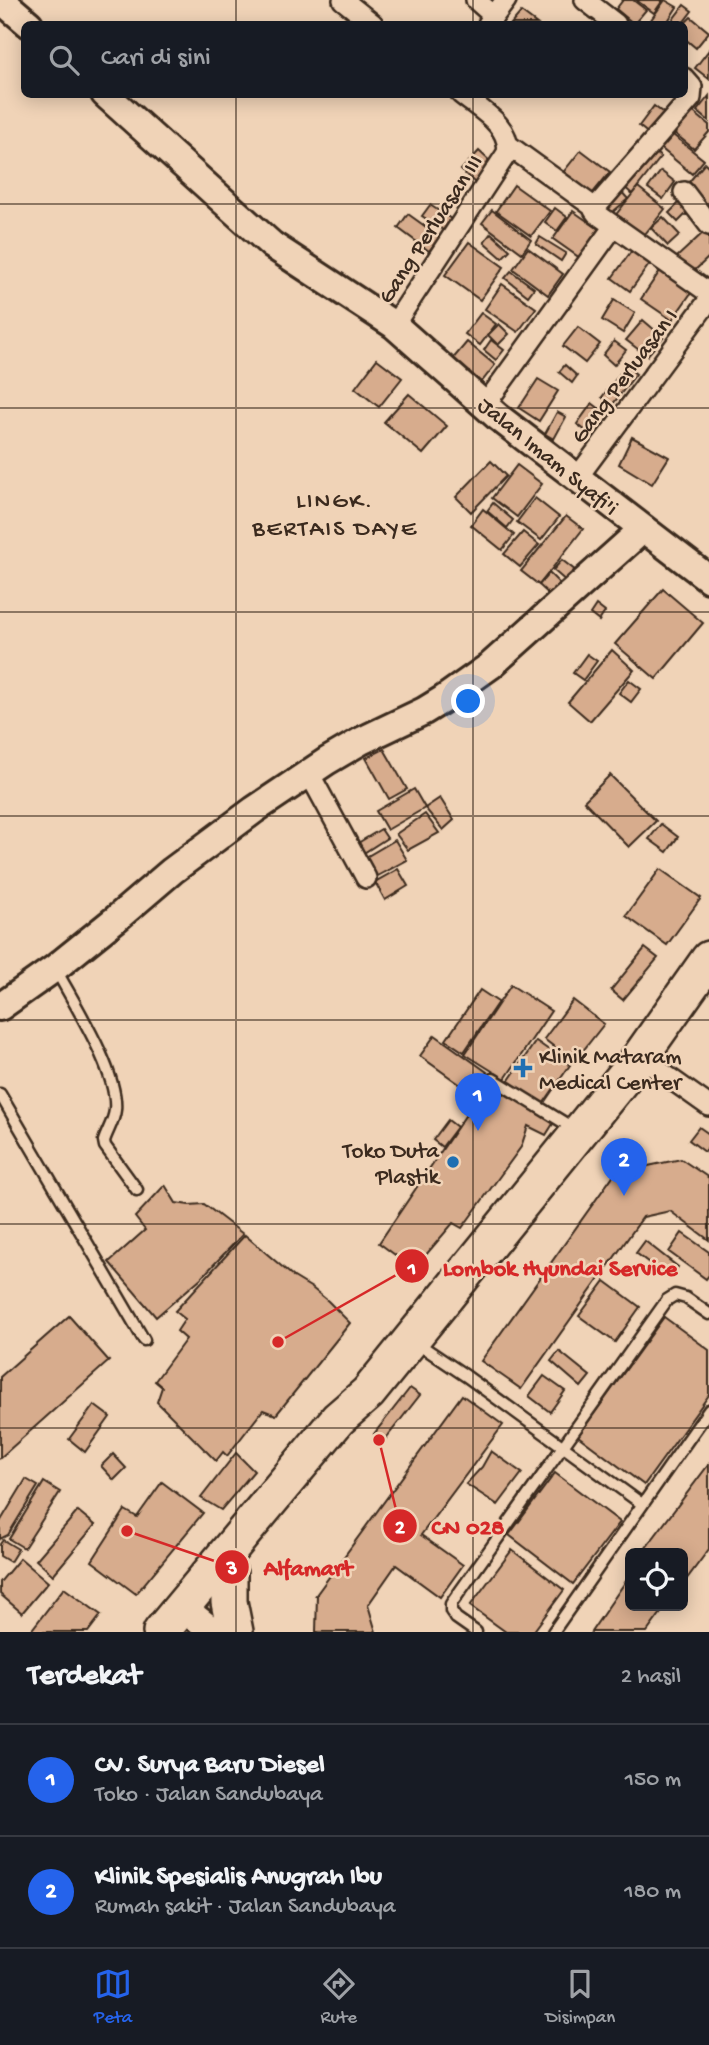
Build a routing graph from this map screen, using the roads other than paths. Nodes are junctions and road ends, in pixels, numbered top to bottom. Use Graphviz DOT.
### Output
graph roads {
  1 [pos="1,0"];
  2 [pos="343,0"];
  3 [pos="476,0"];
  4 [pos="585,0"];
  5 [pos="496,13"];
  6 [pos="26,21"];
  7 [pos="369,21"];
  8 [pos="613,21"];
  9 [pos="688,82"];
  10 [pos="110,98"];
  11 [pos="466,98"];
  12 [pos="508,145"];
  13 [pos="684,192"];
  14 [pos="595,208"];
  15 [pos="709,225"];
  16 [pos="614,226"];
  17 [pos="709,293"];
  18 [pos="709,300"];
  19 [pos="394,326"];
  20 [pos="485,405"];
  21 [pos="577,478"];
  22 [pos="643,529"];
  23 [pos="709,579"];
  24 [pos="309,774"];
  25 [pos="366,878"];
  26 [pos="709,960"];
  27 [pos="55,968"];
  28 [pos="0,1007"];
  29 [pos="640,1057"];
  30 [pos="493,1079"];
  31 [pos="0,1094"];
  32 [pos="709,1106"];
  33 [pos="579,1132"];
  34 [pos="136,1189"];
  35 [pos="709,1314"];
  36 [pos="411,1339"];
  37 [pos="144,1340"];
  38 [pos="368,1393"];
  39 [pos="709,1410"];
  40 [pos="562,1447"];
  41 [pos="642,1504"];
  42 [pos="229,1574"];
  43 [pos="179,1626"];
  44 [pos="235,1632"];
  45 [pos="476,1632"];
  46 [pos="553,1632"];
  1 -- 6 [label="street"];
  2 -- 7 [label="street"];
  3 -- 5 [label="street"];
  4 -- 8 [label="street"];
  9 -- 14 [label="street"];
  10 -- 19 [label="street, Jalan Imam Syafi'i"];
  11 -- 12 [label="street, Gang Perluasan III"];
  12 -- 14 [label="street"];
  12 -- 19 [label="street, Gang Perluasan III"];
  13 -- 15 [label="street"];
  14 -- 16 [label="street"];
  16 -- 17 [label="street"];
  16 -- 20 [label="street"];
  18 -- 21 [label="street, Gang Perluasan I"];
  19 -- 20 [label="street, Jalan Imam Syafi'i"];
  20 -- 21 [label="street, Jalan Imam Syafi'i"];
  21 -- 22 [label="street, Jalan Imam Syafi'i"];
  22 -- 23 [label="street, Jalan Imam Syafi'i"];
  22 -- 24 [label="street"];
  24 -- 25 [label="street"];
  24 -- 27 [label="street"];
  26 -- 29 [label="highway"];
  27 -- 28 [label="street"];
  27 -- 34 [label="lane"];
  29 -- 32 [label="street"];
  29 -- 33 [label="highway"];
  30 -- 33 [label="lane"];
  31 -- 37 [label="lane"];
  33 -- 36 [label="highway"];
  35 -- 40 [label="lane"];
  36 -- 38 [label="highway"];
  36 -- 40 [label="lane"];
  38 -- 42 [label="highway"];
  38 -- 43 [label="highway"];
  39 -- 41 [label="lane"];
  40 -- 41 [label="lane"];
  40 -- 45 [label="lane"];
  41 -- 46 [label="lane"];
  42 -- 43 [label="highway"];
  42 -- 44 [label="highway"];
}
